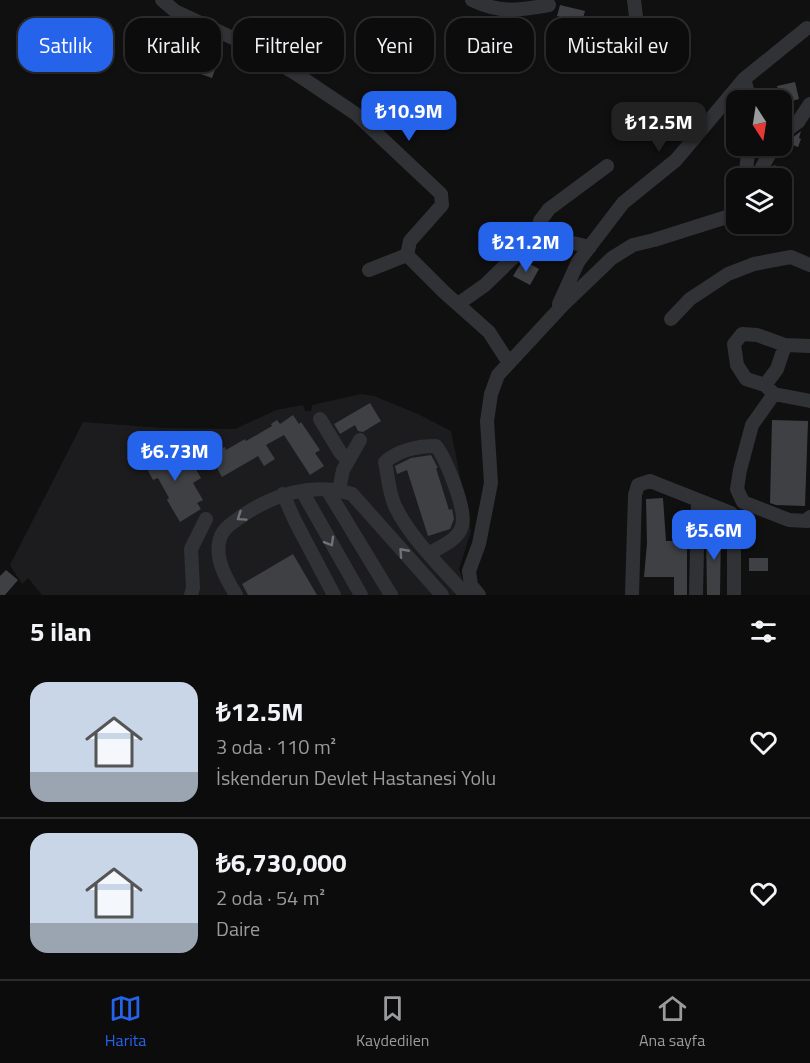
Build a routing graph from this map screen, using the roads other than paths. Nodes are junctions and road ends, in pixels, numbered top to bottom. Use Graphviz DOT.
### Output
graph roads {
  1 [pos="162,0"];
  2 [pos="472,0"];
  3 [pos="634,0"];
  4 [pos="549,5"];
  5 [pos="636,17"];
  6 [pos="809,29"];
  7 [pos="744,79"];
  8 [pos="747,90"];
  9 [pos="810,104"];
  10 [pos="792,126"];
  11 [pos="607,166"];
  12 [pos="726,217"];
  13 [pos="536,238"];
  14 [pos="590,246"];
  15 [pos="407,255"];
  16 [pos="810,265"];
  17 [pos="369,270"];
  18 [pos="458,304"];
  19 [pos="555,312"];
  20 [pos="671,318"];
  21 [pos="785,345"];
  22 [pos="810,346"];
  23 [pos="509,363"];
  24 [pos="770,390"];
  25 [pos="810,401"];
  26 [pos="320,419"];
  27 [pos="360,440"];
  28 [pos="348,461"];
  29 [pos="334,490"];
  30 [pos="302,491"];
  31 [pos="283,494"];
  32 [pos="698,501"];
  33 [pos="810,517"];
  34 [pos="206,519"];
  35 [pos="430,554"];
  36 [pos="191,595"];
  37 [pos="236,595"];
  38 [pos="334,595"];
  39 [pos="361,595"];
  40 [pos="391,595"];
  41 [pos="442,595"];
  42 [pos="466,595"];
  43 [pos="479,595"];
  44 [pos="632,595"];
  45 [pos="696,595"];
  46 [pos="734,595"];
  1 -- 15 [label="street"];
  2 -- 4 [label="street"];
  3 -- 5 [label="street"];
  6 -- 7 [label="street"];
  7 -- 8 [label="street"];
  7 -- 14 [label="street"];
  9 -- 10 [label="street"];
  11 -- 13 [label="street"];
  12 -- 19 [label="street"];
  13 -- 14 [label="street"];
  13 -- 18 [label="street"];
  14 -- 19 [label="street"];
  15 -- 17 [label="street"];
  15 -- 18 [label="street"];
  16 -- 20 [label="street"];
  18 -- 23 [label="street"];
  19 -- 23 [label="street"];
  21 -- 22 [label="street"];
  21 -- 24 [label="street"];
  21 -- 24 [label="street"];
  23 -- 43 [label="street"];
  24 -- 25 [label="street"];
  24 -- 33 [label="street"];
  26 -- 28 [label="street"];
  27 -- 28 [label="street"];
  28 -- 29 [label="street"];
  29 -- 30 [label="street"];
  29 -- 40 [label="street"];
  41 -- 29 [label="street, one-way"];
  30 -- 31 [label="street"];
  30 -- 39 [label="street, one-way"];
  31 -- 37 [label="street, one-way"];
  31 -- 38 [label="street"];
  32 -- 44 [label="street"];
  32 -- 45 [label="street"];
  32 -- 46 [label="street"];
  34 -- 36 [label="street"];
  35 -- 35 [label="street"];
  35 -- 42 [label="street"];
}
